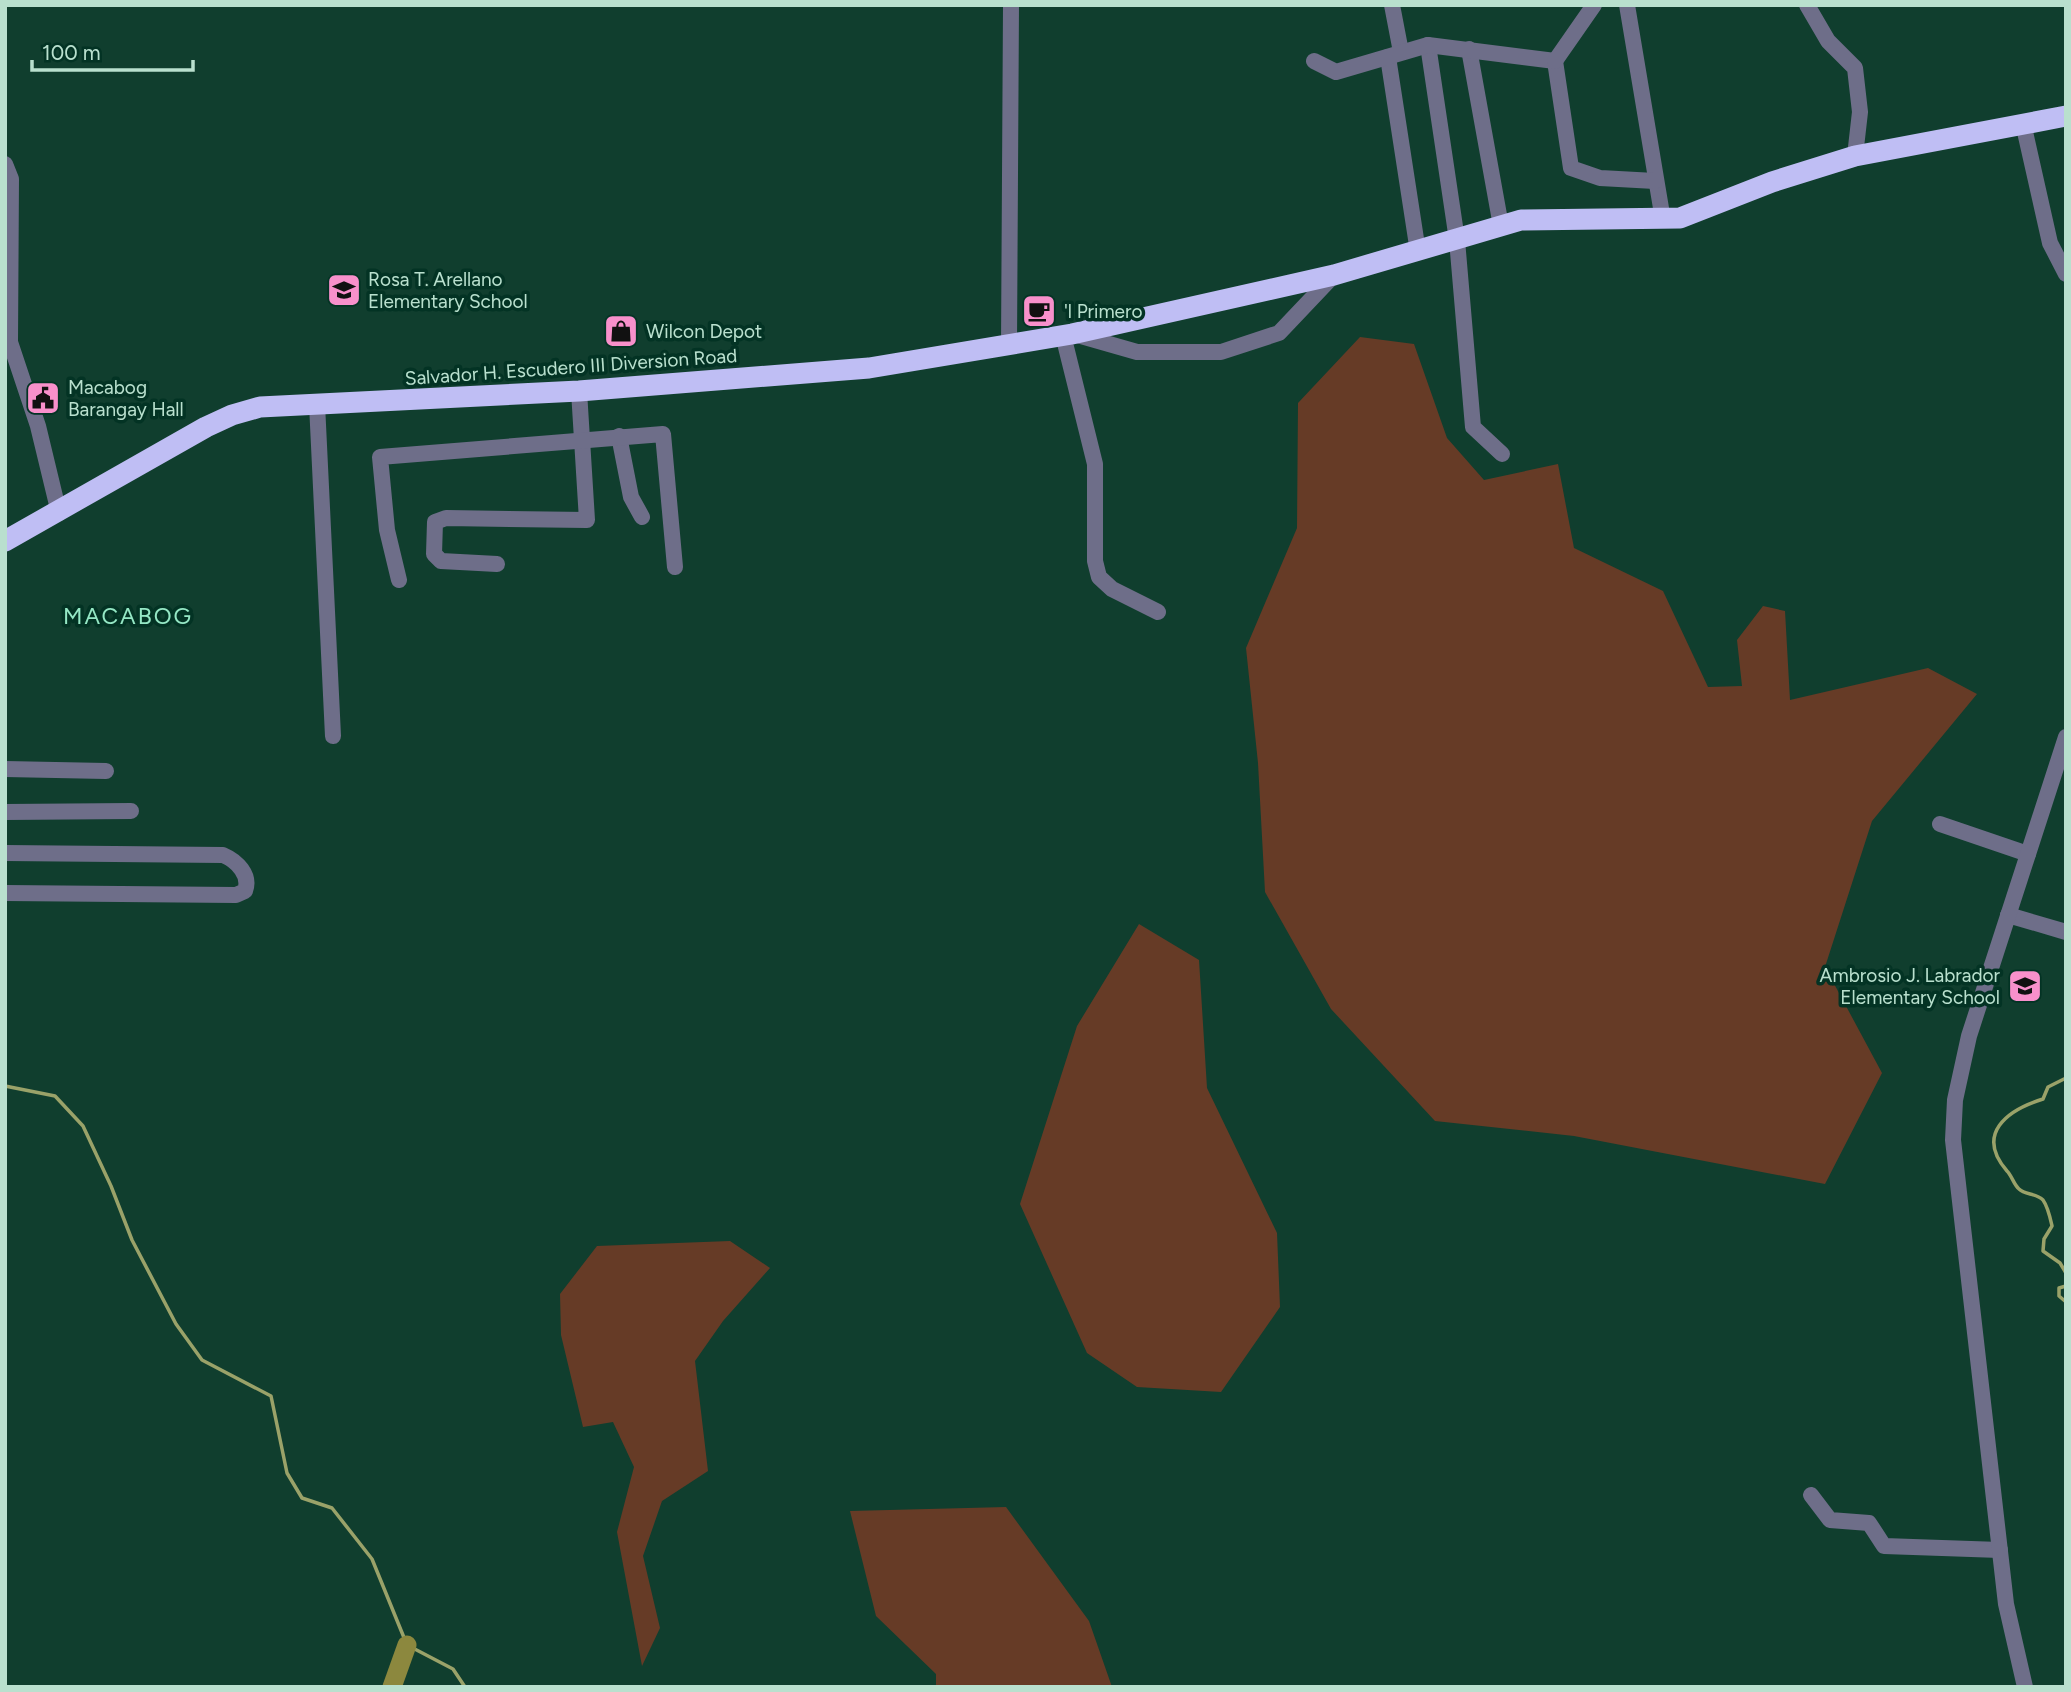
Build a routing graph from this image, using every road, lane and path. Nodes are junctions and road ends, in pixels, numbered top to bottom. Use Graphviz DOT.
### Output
graph roads {
  1 [pos="1011,5"];
  2 [pos="1392,5"];
  3 [pos="1594,5"];
  4 [pos="1628,5"];
  5 [pos="1807,5"];
  6 [pos="1428,45"];
  7 [pos="1469,49"];
  8 [pos="1394,55"];
  9 [pos="1314,61"];
  10 [pos="1555,61"];
  11 [pos="2066,116"];
  12 [pos="2023,123"];
  13 [pos="1855,156"];
  14 [pos="5,164"];
  15 [pos="1655,181"];
  16 [pos="1663,219"];
  17 [pos="1501,226"];
  18 [pos="1457,240"];
  19 [pos="1418,252"];
  20 [pos="2066,274"];
  21 [pos="1334,275"];
  22 [pos="1068,334"];
  23 [pos="1009,345"];
  24 [pos="5,360"];
  25 [pos="26,389"];
  26 [pos="579,391"];
  27 [pos="317,404"];
  28 [pos="620,436"];
  29 [pos="581,438"];
  30 [pos="1503,454"];
  31 [pos="59,513"];
  32 [pos="642,517"];
  33 [pos="5,541"];
  34 [pos="497,564"];
  35 [pos="675,567"];
  36 [pos="399,580"];
  37 [pos="1158,612"];
  38 [pos="333,736"];
  39 [pos="2066,737"];
  40 [pos="5,769"];
  41 [pos="106,771"];
  42 [pos="131,811"];
  43 [pos="5,812"];
  44 [pos="1940,824"];
  45 [pos="5,853"];
  46 [pos="2028,854"];
  47 [pos="5,893"];
  48 [pos="2008,915"];
  49 [pos="2066,932"];
  50 [pos="1811,1495"];
  51 [pos="2000,1550"];
  52 [pos="2025,1687"];
  1 -- 23 [label="street"];
  2 -- 8 [label="street"];
  3 -- 10 [label="street"];
  4 -- 15 [label="street"];
  5 -- 13 [label="street"];
  6 -- 7 [label="street"];
  6 -- 8 [label="street"];
  6 -- 18 [label="street"];
  7 -- 10 [label="street"];
  7 -- 17 [label="street"];
  8 -- 9 [label="street"];
  8 -- 19 [label="street"];
  10 -- 15 [label="street"];
  11 -- 12 [label="highway, Salvador H. Escudero III Diversion Road"];
  12 -- 13 [label="highway, Salvador H. Escudero III Diversion Road"];
  12 -- 20 [label="street"];
  13 -- 16 [label="highway, Salvador H. Escudero III Diversion Road"];
  14 -- 25 [label="street"];
  15 -- 16 [label="street"];
  16 -- 17 [label="highway, Salvador H. Escudero III Diversion Road"];
  17 -- 18 [label="highway, Salvador H. Escudero III Diversion Road"];
  18 -- 19 [label="highway, Salvador H. Escudero III Diversion Road"];
  18 -- 30 [label="street"];
  19 -- 21 [label="highway, Salvador H. Escudero III Diversion Road"];
  21 -- 22 [label="highway, Salvador H. Escudero III Diversion Road"];
  21 -- 22 [label="street"];
  22 -- 23 [label="highway, Salvador H. Escudero III Diversion Road"];
  22 -- 37 [label="street"];
  23 -- 26 [label="highway, Salvador H. Escudero III Diversion Road"];
  24 -- 25 [label="street"];
  25 -- 31 [label="street"];
  26 -- 27 [label="highway, Salvador H. Escudero III Diversion Road"];
  26 -- 29 [label="street"];
  27 -- 31 [label="highway, Salvador H. Escudero III Diversion Road"];
  27 -- 38 [label="street"];
  28 -- 29 [label="street"];
  28 -- 32 [label="street"];
  28 -- 35 [label="street"];
  29 -- 34 [label="street"];
  29 -- 36 [label="street"];
  31 -- 33 [label="highway, Salvador H. Escudero III Diversion Road"];
  39 -- 46 [label="street"];
  40 -- 41 [label="street"];
  42 -- 43 [label="street"];
  44 -- 46 [label="street"];
  45 -- 47 [label="street"];
  46 -- 48 [label="street"];
  48 -- 49 [label="street"];
  48 -- 51 [label="street"];
  50 -- 51 [label="street"];
  51 -- 52 [label="street"];
}
